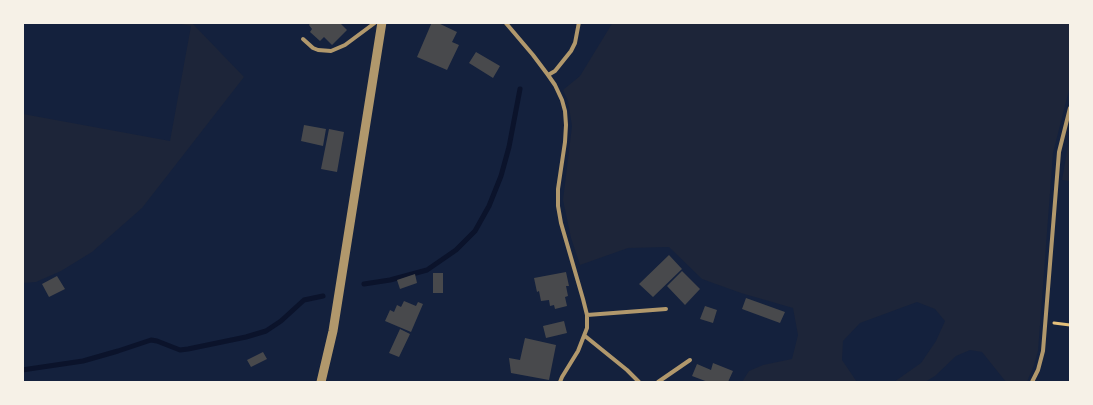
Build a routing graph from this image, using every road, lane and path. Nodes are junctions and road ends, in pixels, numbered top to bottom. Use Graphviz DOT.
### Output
graph roads {
  1 [pos="376,22"];
  2 [pos="382,22"];
  3 [pos="505,22"];
  4 [pos="579,22"];
  5 [pos="303,39"];
  6 [pos="548,75"];
  7 [pos="1070,108"];
  8 [pos="666,309"];
  9 [pos="587,315"];
  10 [pos="1046,321"];
  11 [pos="1070,325"];
  12 [pos="585,336"];
  13 [pos="690,360"];
  14 [pos="321,382"];
  15 [pos="560,382"];
  16 [pos="639,382"];
  17 [pos="658,382"];
  18 [pos="1032,382"];
  1 -- 5 [label="lane"];
  2 -- 14 [label="street"];
  3 -- 6 [label="lane"];
  4 -- 6 [label="lane"];
  6 -- 9 [label="lane"];
  7 -- 10 [label="lane"];
  8 -- 9 [label="lane"];
  9 -- 12 [label="lane"];
  10 -- 11 [label="path"];
  10 -- 18 [label="lane"];
  12 -- 15 [label="lane"];
  12 -- 16 [label="lane"];
  13 -- 17 [label="lane"];
}
